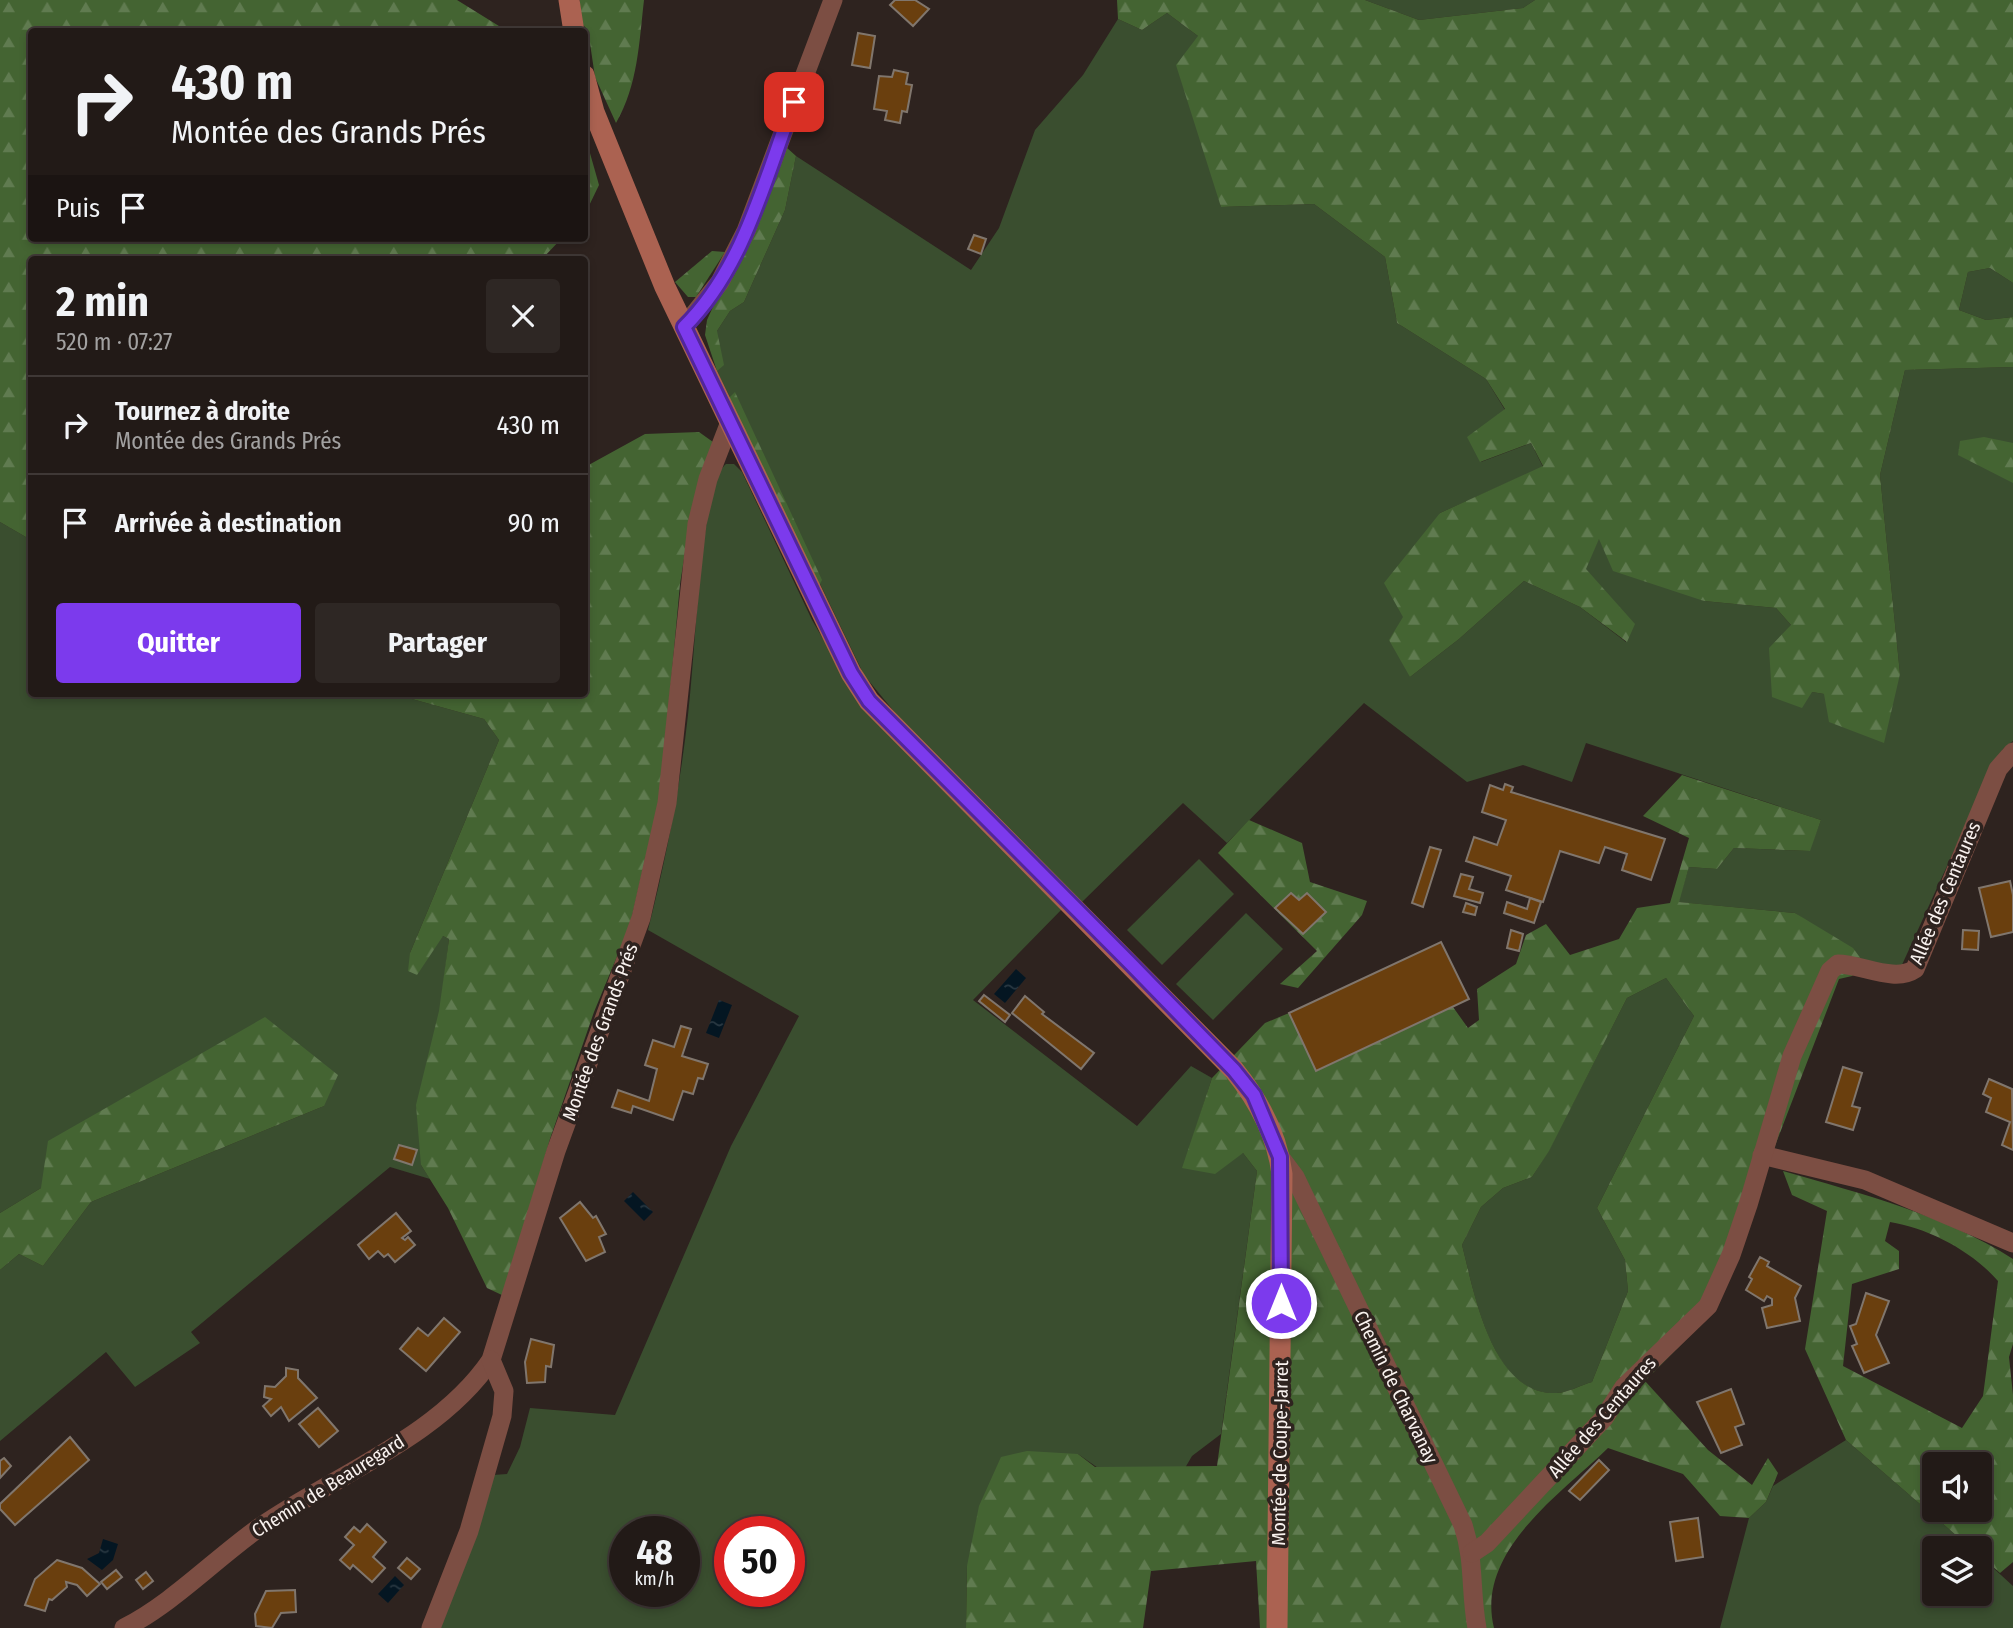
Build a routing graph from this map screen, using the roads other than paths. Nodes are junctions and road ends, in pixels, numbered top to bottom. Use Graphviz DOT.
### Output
graph roads {
  1 [pos="569,0"];
  2 [pos="832,0"];
  3 [pos="573,28"];
  4 [pos="588,90"];
  5 [pos="684,327"];
  6 [pos="730,422"];
  7 [pos="2013,752"];
  8 [pos="1762,1155"];
  9 [pos="1280,1157"];
  10 [pos="2013,1243"];
  11 [pos="491,1360"];
  12 [pos="1472,1553"];
  13 [pos="124,1628"];
  14 [pos="431,1628"];
  15 [pos="1277,1628"];
  16 [pos="1477,1628"];
  1 -- 3 [label="main road"];
  2 -- 5 [label="street"];
  4 -- 5 [label="main road, Montée de Coupe-Jarret"];
  5 -- 6 [label="main road, Montée de Coupe-Jarret"];
  6 -- 9 [label="main road, Montée de Coupe-Jarret"];
  6 -- 11 [label="street, Montée des Grands Prés"];
  7 -- 8 [label="street, Allée des Centaures"];
  8 -- 10 [label="street"];
  8 -- 12 [label="street, Allée des Centaures"];
  9 -- 12 [label="street, Chemin de Charvanay"];
  9 -- 15 [label="main road, Montée de Coupe-Jarret"];
  11 -- 13 [label="street, Chemin de Beauregard"];
  11 -- 14 [label="street"];
  12 -- 16 [label="street, Chemin de Charvanay"];
}
